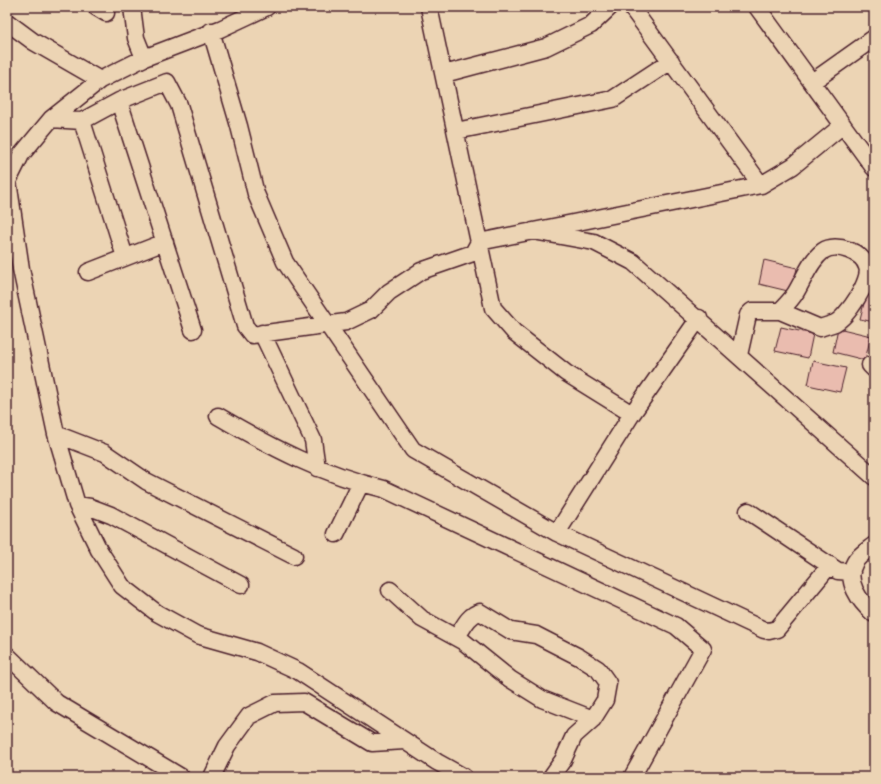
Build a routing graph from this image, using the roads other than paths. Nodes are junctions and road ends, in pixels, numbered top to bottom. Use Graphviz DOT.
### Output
graph roads {
  1 [pos="132,7"];
  2 [pos="267,7"];
  3 [pos="431,7"];
  4 [pos="610,7"];
  5 [pos="631,7"];
  6 [pos="757,7"];
  7 [pos="7,22"];
  8 [pos="211,31"];
  9 [pos="874,38"];
  10 [pos="144,58"];
  11 [pos="671,61"];
  12 [pos="444,74"];
  13 [pos="100,80"];
  14 [pos="812,82"];
  15 [pos="119,101"];
  16 [pos="51,119"];
  17 [pos="82,121"];
  18 [pos="843,124"];
  19 [pos="456,131"];
  20 [pos="874,168"];
  21 [pos="761,185"];
  22 [pos="533,231"];
  23 [pos="165,242"];
  24 [pos="479,242"];
  25 [pos="125,257"];
  26 [pos="88,272"];
  27 [pos="780,311"];
  28 [pos="698,318"];
  29 [pos="328,324"];
  30 [pos="193,330"];
  31 [pos="262,333"];
  32 [pos="740,355"];
  33 [pos="632,414"];
  34 [pos="218,416"];
  35 [pos="56,434"];
  36 [pos="317,468"];
  37 [pos="874,477"];
  38 [pos="361,483"];
  39 [pos="77,505"];
  40 [pos="748,511"];
  41 [pos="557,533"];
  42 [pos="336,534"];
  43 [pos="874,545"];
  44 [pos="294,556"];
  45 [pos="830,565"];
  46 [pos="852,572"];
  47 [pos="240,585"];
  48 [pos="390,590"];
  49 [pos="874,614"];
  50 [pos="457,637"];
  51 [pos="7,655"];
  52 [pos="593,719"];
  53 [pos="405,741"];
  54 [pos="181,777"];
  55 [pos="212,777"];
  56 [pos="464,777"];
  57 [pos="551,777"];
  58 [pos="632,777"];
  1 -- 10 [label="street"];
  2 -- 8 [label="street"];
  3 -- 12 [label="street"];
  4 -- 12 [label="street"];
  5 -- 11 [label="street"];
  6 -- 14 [label="street"];
  7 -- 13 [label="street"];
  8 -- 10 [label="street"];
  8 -- 29 [label="street"];
  9 -- 14 [label="street"];
  10 -- 13 [label="street"];
  11 -- 19 [label="street"];
  11 -- 21 [label="street"];
  12 -- 19 [label="street"];
  13 -- 16 [label="street"];
  14 -- 18 [label="street"];
  15 -- 17 [label="street"];
  15 -- 23 [label="street"];
  15 -- 31 [label="street"];
  16 -- 17 [label="street"];
  16 -- 35 [label="street"];
  17 -- 25 [label="street"];
  18 -- 20 [label="street"];
  18 -- 21 [label="street"];
  19 -- 24 [label="street"];
  21 -- 22 [label="street"];
  22 -- 24 [label="street"];
  22 -- 28 [label="street"];
  23 -- 25 [label="street"];
  23 -- 30 [label="street"];
  24 -- 29 [label="street"];
  24 -- 33 [label="street"];
  25 -- 26 [label="street"];
  27 -- 27 [label="street"];
  27 -- 32 [label="street"];
  28 -- 32 [label="street"];
  28 -- 33 [label="street"];
  29 -- 31 [label="street"];
  29 -- 41 [label="street"];
  31 -- 36 [label="street"];
  32 -- 37 [label="street"];
  33 -- 41 [label="street"];
  34 -- 36 [label="street"];
  35 -- 39 [label="street"];
  35 -- 44 [label="street"];
  36 -- 38 [label="street"];
  38 -- 42 [label="street"];
  38 -- 58 [label="street"];
  39 -- 47 [label="street"];
  39 -- 53 [label="street"];
  40 -- 45 [label="street"];
  41 -- 45 [label="street"];
  43 -- 46 [label="street"];
  45 -- 46 [label="street"];
  46 -- 49 [label="street"];
  48 -- 50 [label="street"];
  50 -- 52 [label="street"];
  50 -- 52 [label="street"];
  51 -- 54 [label="street"];
  52 -- 57 [label="street"];
  53 -- 55 [label="street"];
  53 -- 56 [label="street"];
}
